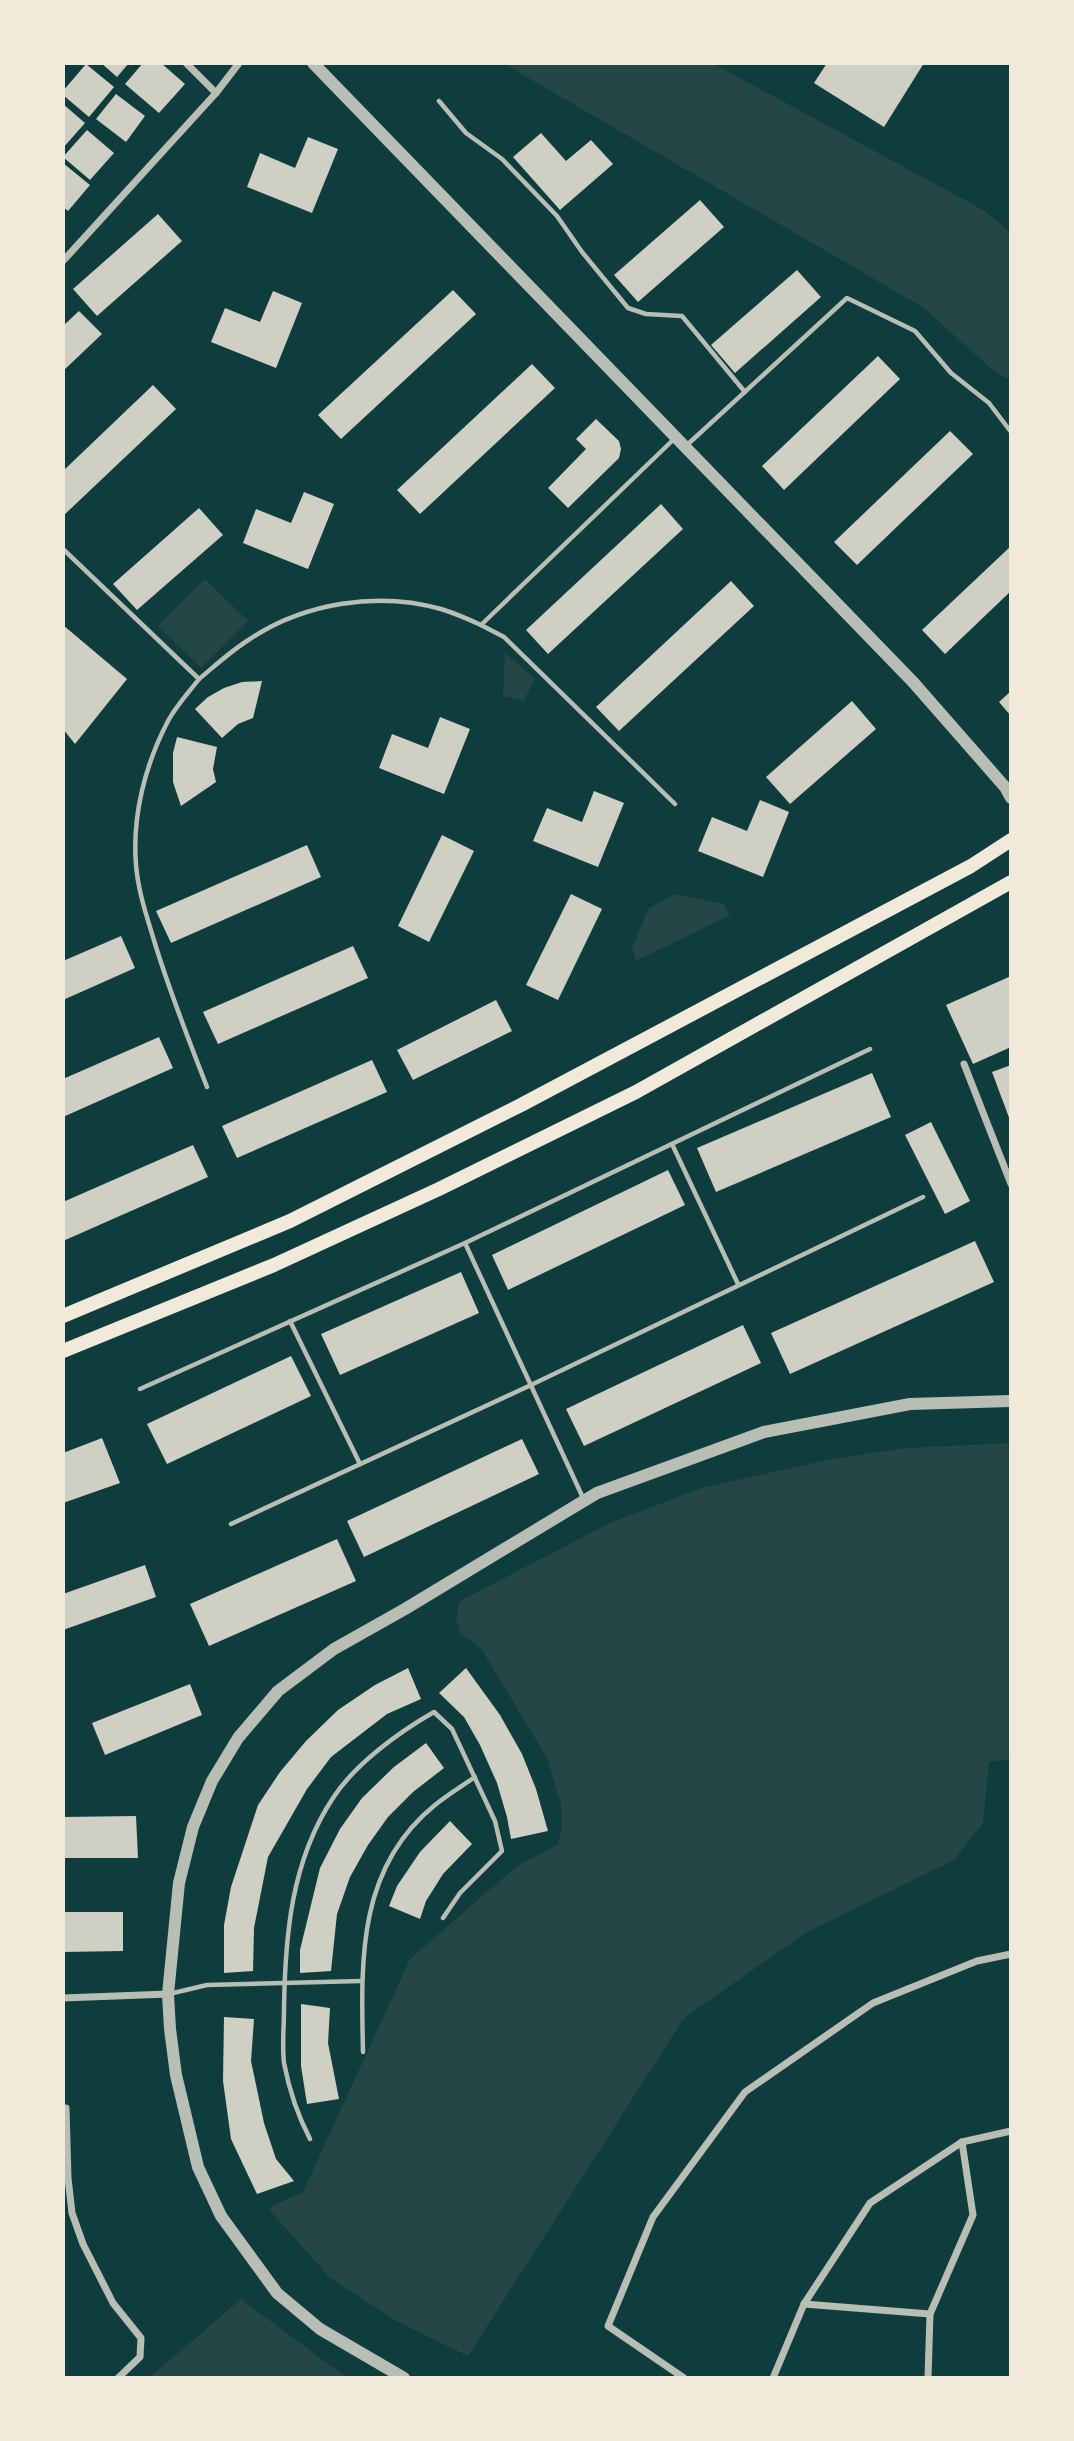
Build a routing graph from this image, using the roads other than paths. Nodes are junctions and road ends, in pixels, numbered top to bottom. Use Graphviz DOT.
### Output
graph roads {
  1 [pos="186,63"];
  2 [pos="239,63"];
  3 [pos="313,63"];
  4 [pos="216,93"];
  5 [pos="439,101"];
  6 [pos="63,261"];
  7 [pos="745,392"];
  8 [pos="1011,432"];
  9 [pos="681,441"];
  10 [pos="63,549"];
  11 [pos="481,625"];
  12 [pos="200,679"];
  13 [pos="1011,798"];
  14 [pos="675,804"];
  15 [pos="1011,840"];
  16 [pos="1011,882"];
  17 [pos="870,1049"];
  18 [pos="964,1064"];
  19 [pos="207,1087"];
  20 [pos="672,1144"];
  21 [pos="1011,1184"];
  22 [pos="923,1197"];
  23 [pos="465,1242"];
  24 [pos="738,1284"];
  25 [pos="63,1316"];
  26 [pos="290,1321"];
  27 [pos="63,1351"];
  28 [pos="531,1385"];
  29 [pos="140,1389"];
  30 [pos="1011,1401"];
  31 [pos="360,1464"];
  32 [pos="584,1500"];
  33 [pos="231,1524"];
  34 [pos="475,1777"];
  35 [pos="443,1918"];
  36 [pos="1011,1954"];
  37 [pos="362,1981"];
  38 [pos="285,1982"];
  39 [pos="168,1994"];
  40 [pos="63,1998"];
  41 [pos="363,2052"];
  42 [pos="63,2108"];
  43 [pos="1011,2131"];
  44 [pos="310,2139"];
  45 [pos="962,2142"];
  46 [pos="804,2304"];
  47 [pos="930,2314"];
  48 [pos="118,2378"];
  49 [pos="404,2378"];
  50 [pos="684,2378"];
  51 [pos="773,2378"];
  52 [pos="928,2378"];
  1 -- 4 [label="street"];
  2 -- 4 [label="street"];
  3 -- 9 [label="street"];
  4 -- 6 [label="street"];
  5 -- 7 [label="lane"];
  7 -- 8 [label="lane"];
  7 -- 9 [label="lane"];
  9 -- 11 [label="lane"];
  9 -- 13 [label="street"];
  10 -- 12 [label="lane"];
  11 -- 12 [label="lane"];
  11 -- 14 [label="lane"];
  12 -- 19 [label="lane"];
  15 -- 25 [label="main road"];
  16 -- 27 [label="main road"];
  17 -- 20 [label="lane"];
  18 -- 21 [label="street"];
  20 -- 23 [label="lane"];
  20 -- 24 [label="lane"];
  22 -- 24 [label="lane"];
  23 -- 26 [label="lane"];
  23 -- 28 [label="lane"];
  24 -- 28 [label="lane"];
  26 -- 29 [label="lane"];
  26 -- 31 [label="lane"];
  28 -- 31 [label="lane"];
  28 -- 32 [label="lane"];
  30 -- 32 [label="street"];
  31 -- 33 [label="lane"];
  32 -- 39 [label="street"];
  34 -- 35 [label="lane"];
  34 -- 37 [label="lane"];
  34 -- 38 [label="lane"];
  36 -- 50 [label="street"];
  37 -- 38 [label="lane"];
  37 -- 41 [label="lane"];
  38 -- 39 [label="lane"];
  38 -- 44 [label="lane"];
  39 -- 40 [label="street"];
  39 -- 49 [label="street"];
  42 -- 48 [label="street"];
  43 -- 45 [label="street"];
  45 -- 46 [label="street"];
  45 -- 47 [label="street"];
  46 -- 47 [label="street"];
  46 -- 51 [label="street"];
  47 -- 52 [label="street"];
}
